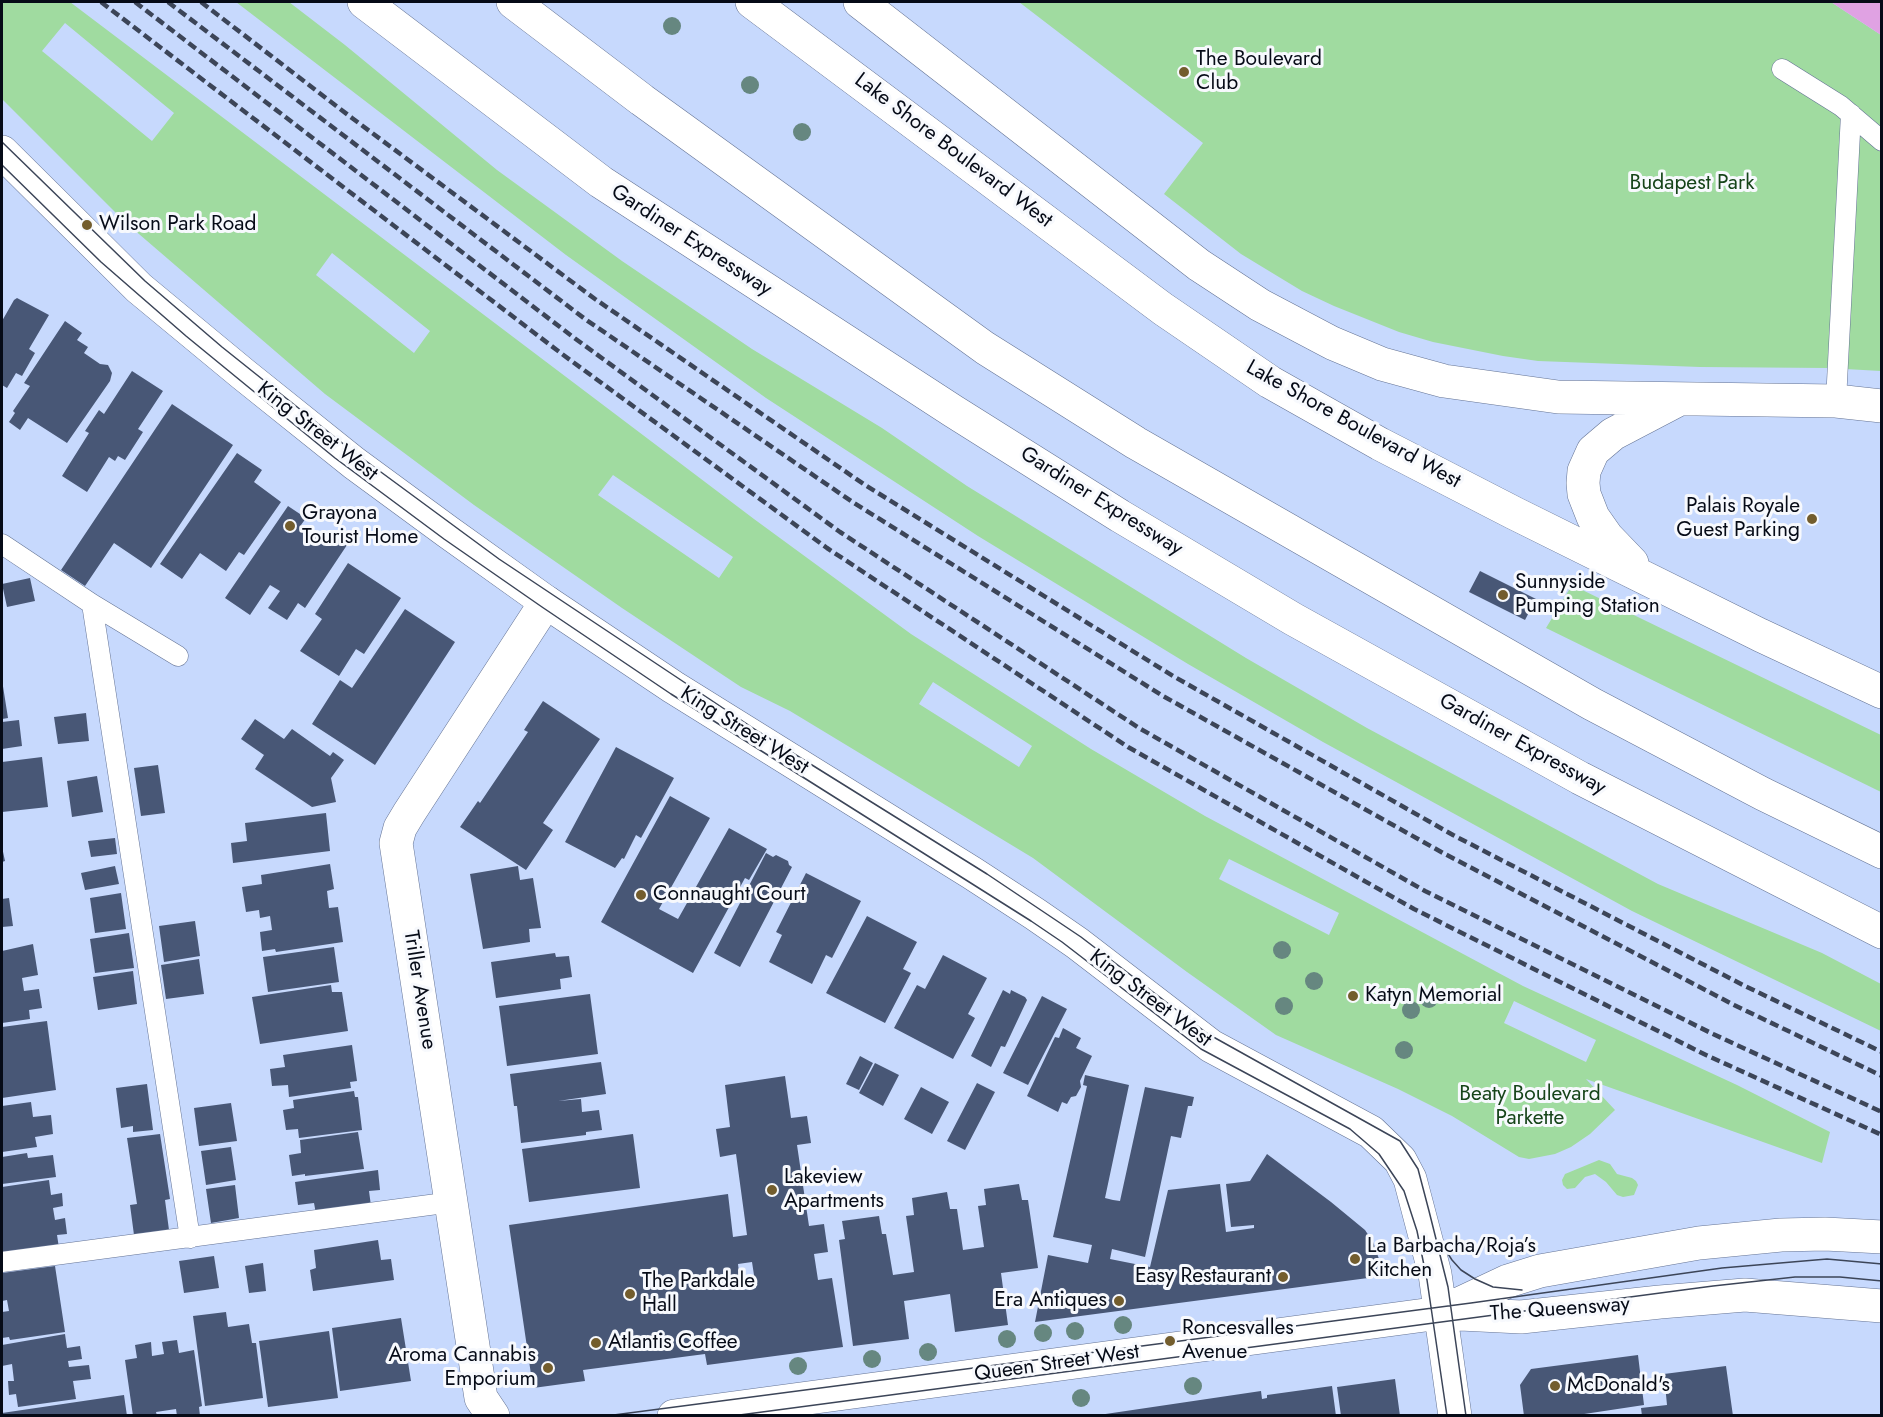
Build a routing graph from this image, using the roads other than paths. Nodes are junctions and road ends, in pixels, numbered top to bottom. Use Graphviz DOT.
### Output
graph roads {
  1 [pos="364,2"];
  2 [pos="513,2"];
  3 [pos="752,2"];
  4 [pos="860,2"];
  5 [pos="1782,69"];
  6 [pos="1851,114"];
  7 [pos="1881,141"];
  8 [pos="2,152"];
  9 [pos="1680,399"];
  10 [pos="1836,401"];
  11 [pos="1881,406"];
  12 [pos="2,544"];
  13 [pos="1649,579"];
  14 [pos="546,602"];
  15 [pos="92,604"];
  16 [pos="178,656"];
  17 [pos="1881,692"];
  18 [pos="1881,852"];
  19 [pos="1881,932"];
  20 [pos="452,1202"];
  21 [pos="1881,1237"];
  22 [pos="190,1238"];
  23 [pos="2,1262"];
  24 [pos="1881,1306"];
  25 [pos="1440,1313"];
  26 [pos="493,1416"];
  27 [pos="674,1416"];
  28 [pos="1455,1416"];
  1 -- 19 [label="main road, Gardiner Expressway"];
  2 -- 18 [label="main road"];
  3 -- 13 [label="main road, Lake Shore Boulevard West"];
  4 -- 9 [label="main road"];
  5 -- 6 [label="lane"];
  6 -- 7 [label="lane"];
  6 -- 10 [label="lane"];
  8 -- 14 [label="main road, King Street West"];
  9 -- 10 [label="main road"];
  9 -- 13 [label="main road"];
  10 -- 11 [label="main road"];
  12 -- 15 [label="lane"];
  13 -- 17 [label="main road, Lake Shore Boulevard West"];
  14 -- 20 [label="main road, Triller Avenue"];
  14 -- 25 [label="main road, King Street West"];
  15 -- 16 [label="lane"];
  15 -- 22 [label="lane"];
  20 -- 22 [label="lane"];
  20 -- 26 [label="main road, Triller Avenue"];
  21 -- 25 [label="main road, The Queensway"];
  22 -- 23 [label="lane"];
  24 -- 25 [label="main road, The Queensway"];
  25 -- 27 [label="main road, Queen Street West"];
  25 -- 28 [label="main road"];
}
